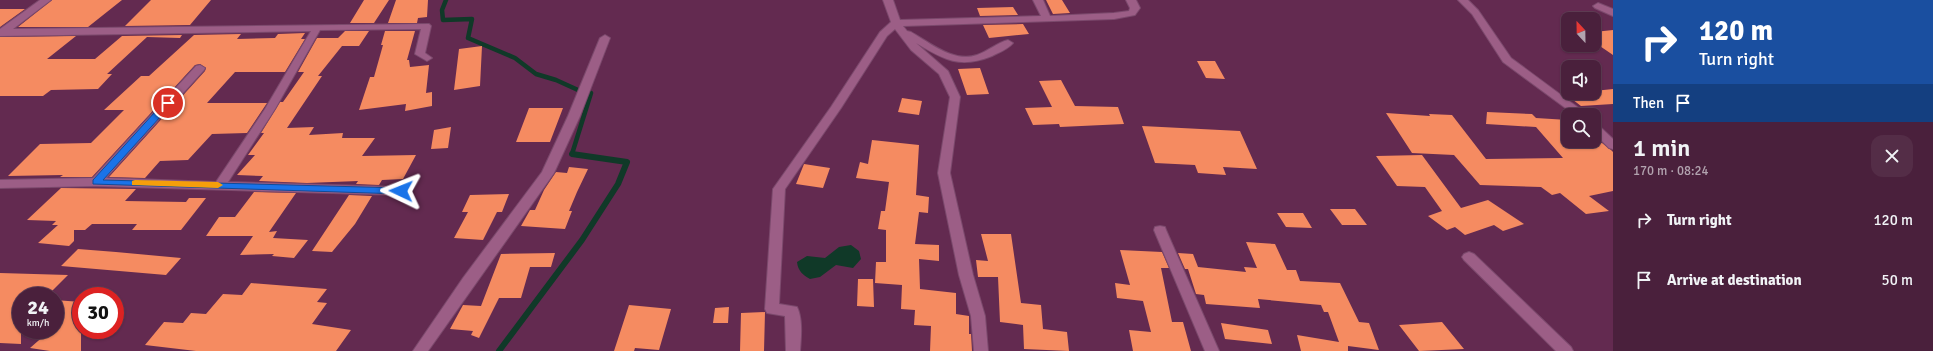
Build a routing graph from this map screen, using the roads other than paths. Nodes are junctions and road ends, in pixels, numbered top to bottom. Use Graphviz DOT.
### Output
graph roads {
  1 [pos="46,0"];
  2 [pos="888,0"];
  3 [pos="1038,0"];
  4 [pos="1131,0"];
  5 [pos="1463,0"];
  6 [pos="1598,6"];
  7 [pos="1613,13"];
  8 [pos="1047,19"];
  9 [pos="899,27"];
  10 [pos="317,28"];
  11 [pos="1,33"];
  12 [pos="606,38"];
  13 [pos="1008,43"];
  14 [pos="427,58"];
  15 [pos="200,68"];
  16 [pos="1572,108"];
  17 [pos="1601,134"];
  18 [pos="1613,145"];
  19 [pos="96,182"];
  20 [pos="0,184"];
  21 [pos="220,185"];
  22 [pos="401,191"];
  23 [pos="1160,230"];
  24 [pos="1469,256"];
  25 [pos="420,351"];
  26 [pos="793,351"];
  27 [pos="981,351"];
  28 [pos="1212,351"];
  29 [pos="1566,351"];
  1 -- 11 [label="street"];
  2 -- 9 [label="street"];
  3 -- 8 [label="street"];
  4 -- 8 [label="street"];
  5 -- 16 [label="street"];
  6 -- 7 [label="street"];
  8 -- 9 [label="street"];
  9 -- 13 [label="street"];
  9 -- 26 [label="street"];
  9 -- 27 [label="street"];
  10 -- 11 [label="street"];
  10 -- 14 [label="street"];
  10 -- 21 [label="street"];
  12 -- 25 [label="street"];
  15 -- 19 [label="street"];
  17 -- 18 [label="street"];
  19 -- 20 [label="street"];
  19 -- 21 [label="street"];
  21 -- 22 [label="street"];
  23 -- 28 [label="street"];
  24 -- 29 [label="street"];
}
